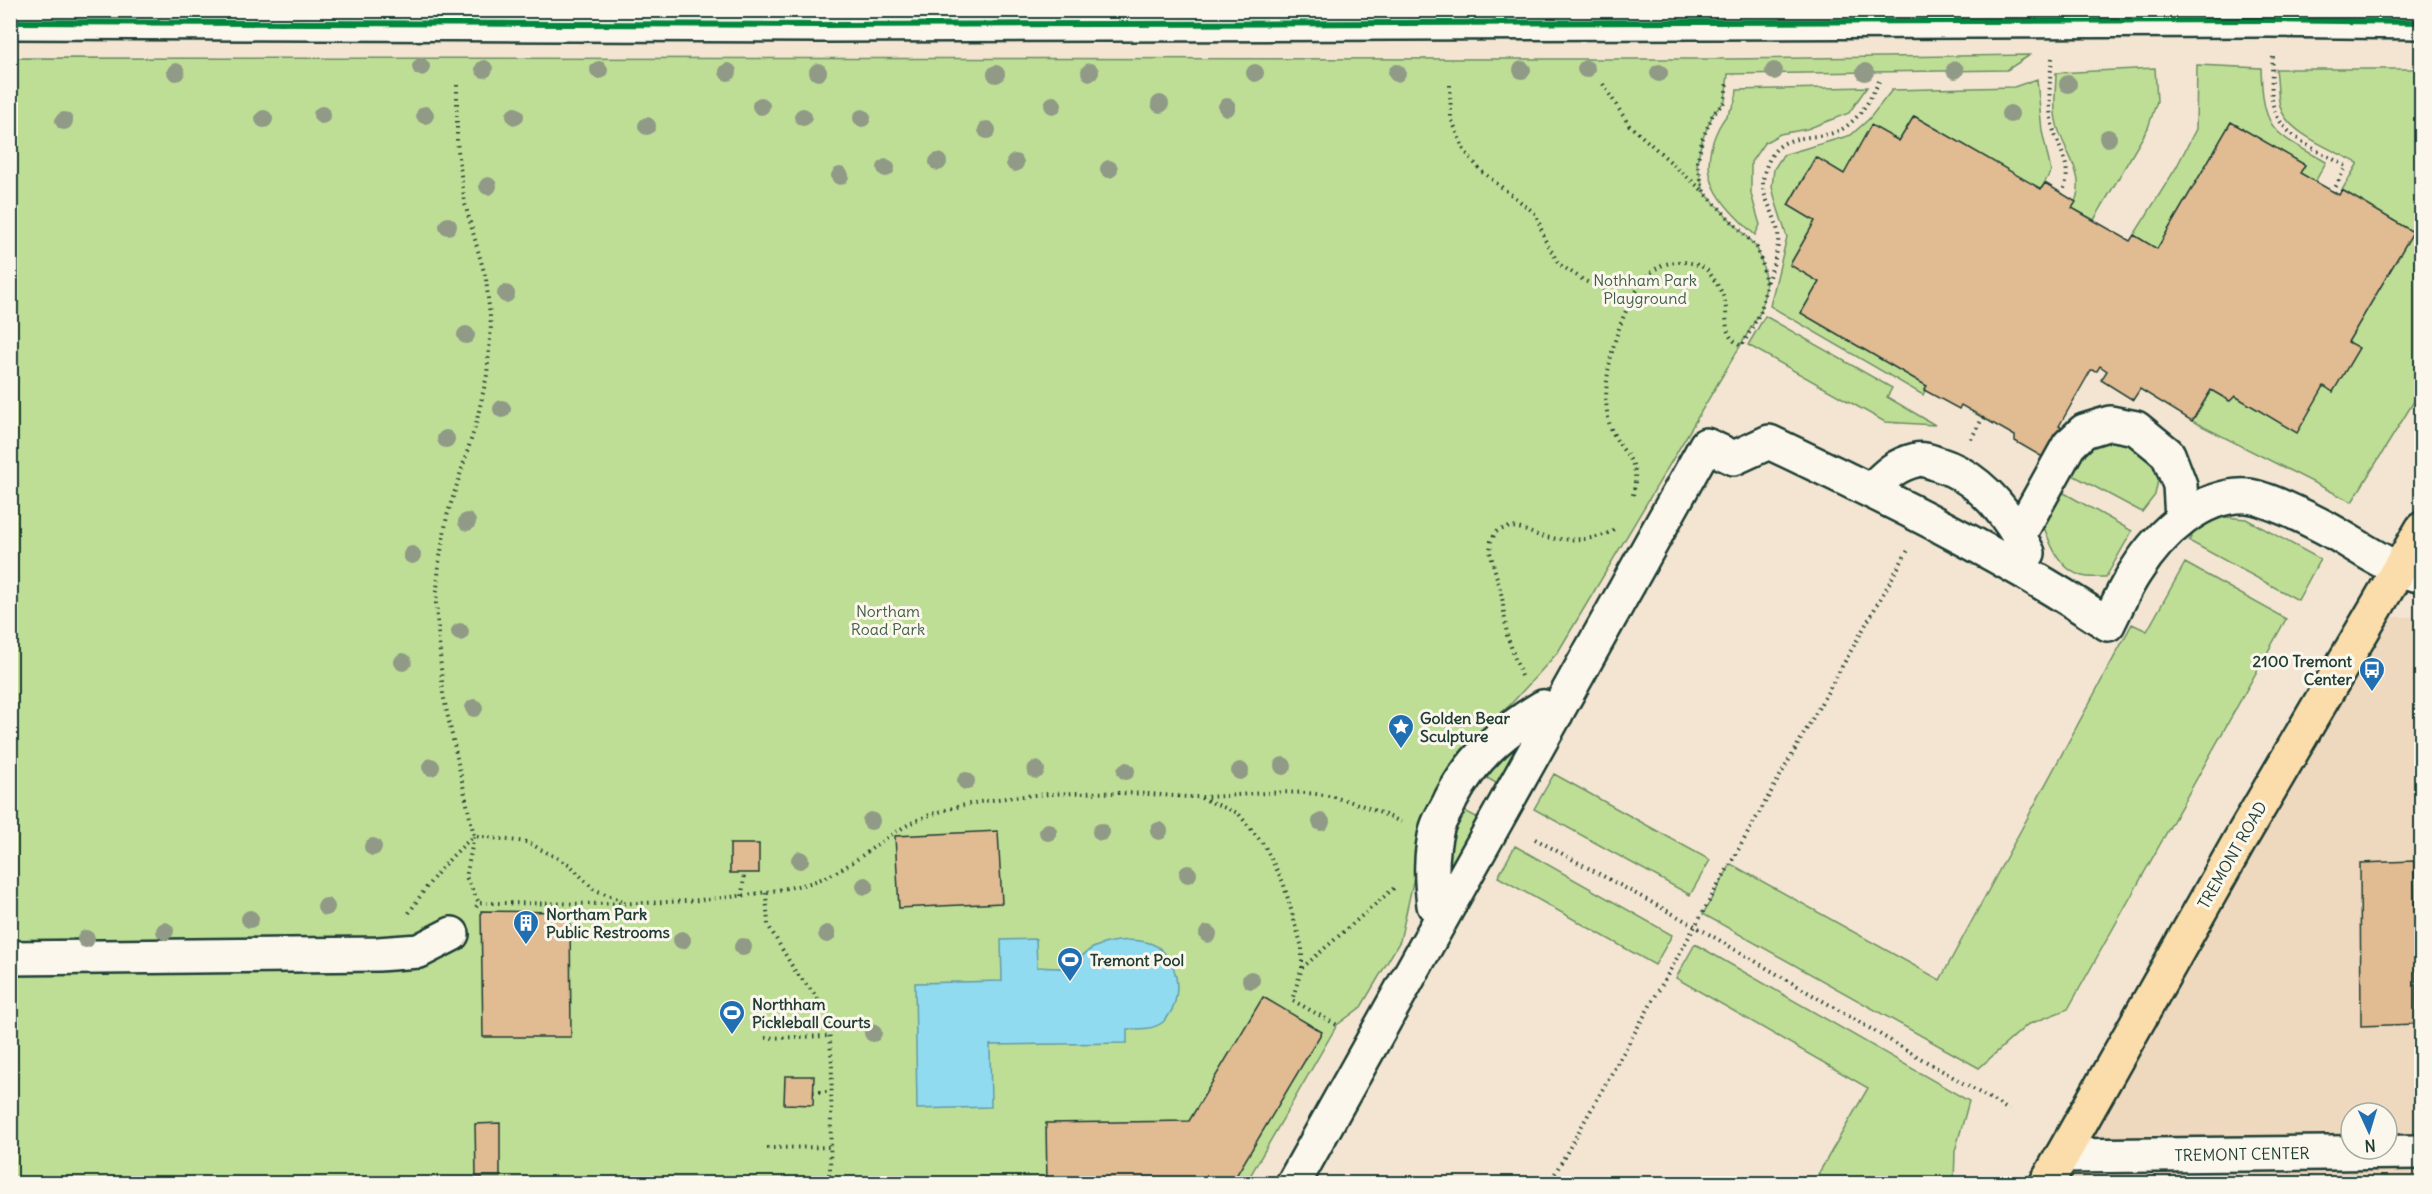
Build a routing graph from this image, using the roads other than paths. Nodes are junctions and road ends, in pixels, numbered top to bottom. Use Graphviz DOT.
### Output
graph roads {
  1 [pos="2269,15"];
  2 [pos="271,16"];
  3 [pos="1399,16"];
  4 [pos="1843,17"];
  5 [pos="823,18"];
  6 [pos="10,22"];
  7 [pos="2421,22"];
  8 [pos="1871,490"];
  9 [pos="2182,519"];
  10 [pos="2421,529"];
  11 [pos="2019,535"];
  12 [pos="2410,573"];
  13 [pos="2042,581"];
  14 [pos="1556,714"];
  15 [pos="1445,911"];
  16 [pos="452,934"];
  17 [pos="10,958"];
  18 [pos="2421,1152"];
  19 [pos="2054,1170"];
  20 [pos="1293,1184"];
  1 -- 4 [label="street"];
  1 -- 7 [label="street"];
  2 -- 5 [label="street"];
  2 -- 6 [label="street"];
  3 -- 4 [label="street"];
  3 -- 5 [label="street"];
  8 -- 11 [label="street"];
  8 -- 13 [label="street"];
  8 -- 14 [label="street"];
  9 -- 11 [label="street"];
  9 -- 12 [label="street"];
  9 -- 13 [label="street"];
  10 -- 12 [label="main road, TREMONT ROAD"];
  11 -- 13 [label="street"];
  12 -- 19 [label="main road, TREMONT ROAD"];
  14 -- 15 [label="street"];
  14 -- 15 [label="street"];
  15 -- 20 [label="street"];
  16 -- 17 [label="street"];
  18 -- 19 [label="street, TREMONT CENTER"];
}
